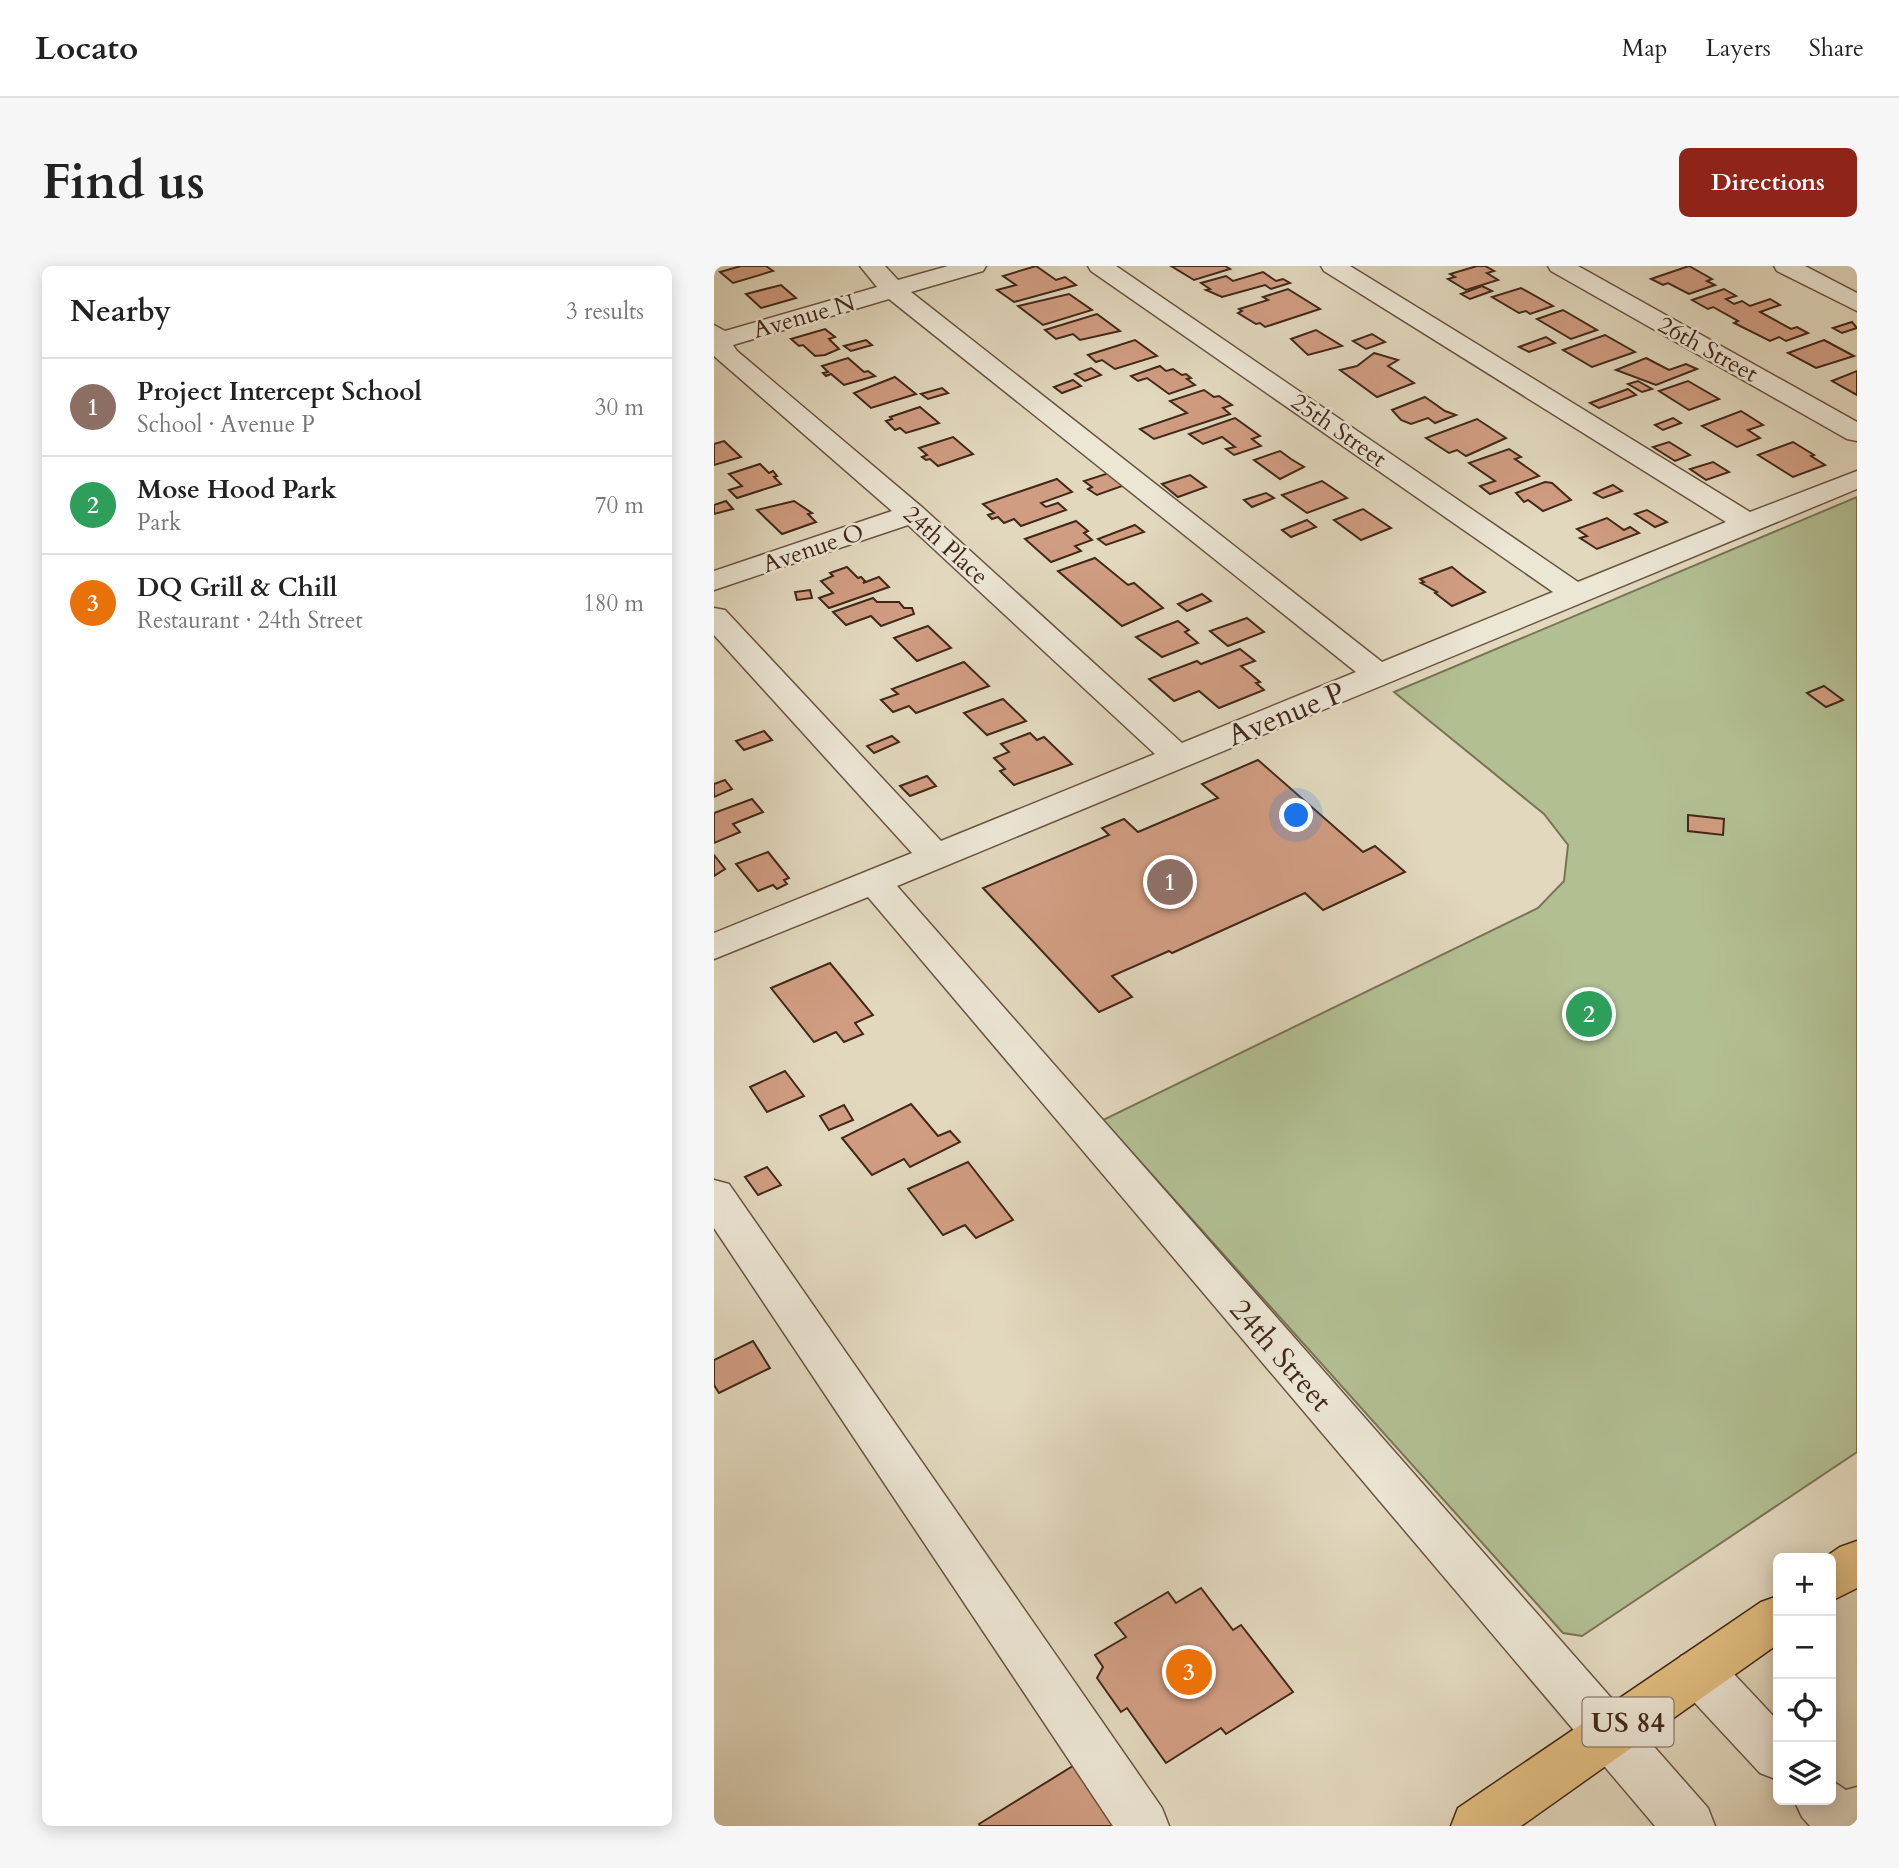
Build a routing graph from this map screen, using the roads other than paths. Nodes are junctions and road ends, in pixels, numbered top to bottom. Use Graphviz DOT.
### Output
graph roads {
  1 [pos="872,266"];
  2 [pos="974,266"];
  3 [pos="1100,266"];
  4 [pos="1333,266"];
  5 [pos="1560,266"];
  6 [pos="1786,266"];
  7 [pos="893,290"];
  8 [pos="1857,303"];
  9 [pos="715,339"];
  10 [pos="1857,433"];
  11 [pos="1857,479"];
  12 [pos="913,514"];
  13 [pos="1749,524"];
  14 [pos="714,581"];
  15 [pos="1577,595"];
  16 [pos="714,617"];
  17 [pos="1380,676"];
  18 [pos="1180,758"];
  19 [pos="936,857"];
  20 [pos="874,882"];
  21 [pos="714,947"];
  22 [pos="714,1195"];
  23 [pos="1773,1620"];
  24 [pos="1699,1672"];
  25 [pos="1609,1735"];
  26 [pos="1773,1751"];
  27 [pos="1825,1805"];
  28 [pos="1857,1812"];
  29 [pos="1143,1826"];
  30 [pos="1477,1826"];
  31 [pos="1689,1826"];
  1 -- 7 [label="street"];
  2 -- 7 [label="street, Avenue N"];
  3 -- 15 [label="street, 25th Street"];
  4 -- 13 [label="street"];
  5 -- 10 [label="street, 26th Street"];
  6 -- 8 [label="street"];
  7 -- 9 [label="street, Avenue N"];
  7 -- 17 [label="street"];
  9 -- 12 [label="street, 24th Place"];
  11 -- 13 [label="street, Avenue P"];
  12 -- 14 [label="street, Avenue O"];
  12 -- 18 [label="street, 24th Place"];
  13 -- 15 [label="street, Avenue P"];
  15 -- 17 [label="street, Avenue P"];
  16 -- 19 [label="street"];
  17 -- 18 [label="street, Avenue P"];
  18 -- 19 [label="street, Avenue P"];
  19 -- 20 [label="street, Avenue P"];
  20 -- 21 [label="street, Avenue P"];
  20 -- 25 [label="street, 24th Street"];
  22 -- 29 [label="street"];
  23 -- 24 [label="highway, US 84"];
  24 -- 25 [label="highway, US 84"];
  24 -- 26 [label="street"];
  25 -- 30 [label="highway, US 84"];
  25 -- 31 [label="street, 24th Street"];
  27 -- 28 [label="street"];
}
